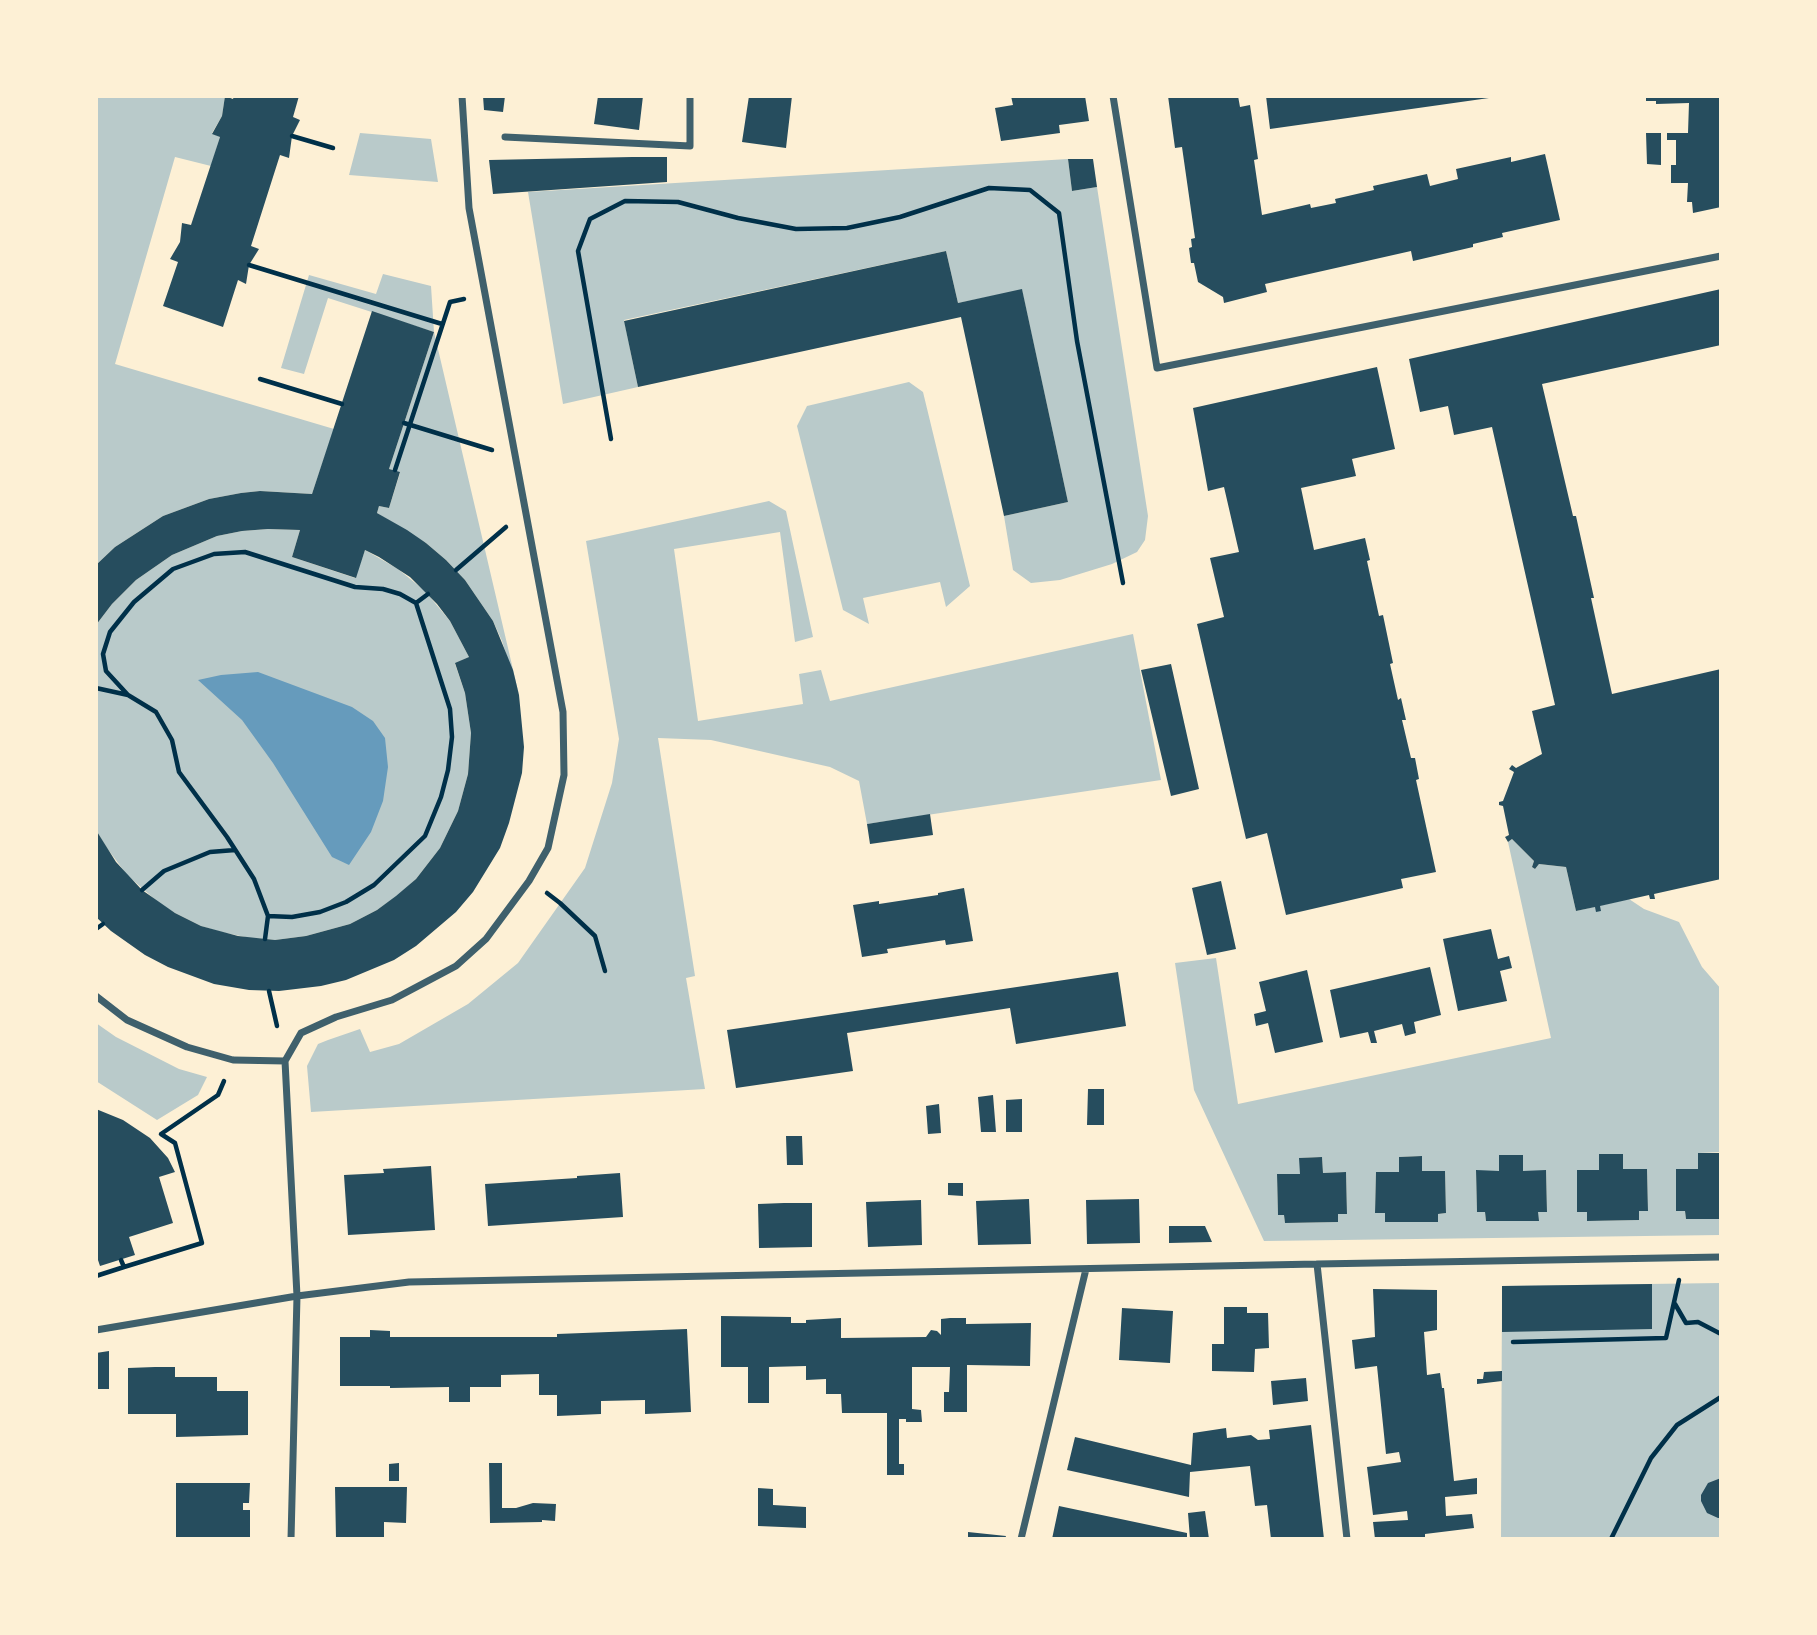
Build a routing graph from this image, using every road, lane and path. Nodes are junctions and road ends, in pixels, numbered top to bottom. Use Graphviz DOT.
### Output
graph roads {
  1 [pos="462,96"];
  2 [pos="691,96"];
  3 [pos="1113,96"];
  4 [pos="292,136"];
  5 [pos="505,137"];
  6 [pos="333,148"];
  7 [pos="1721,257"];
  8 [pos="249,265"];
  9 [pos="450,302"];
  10 [pos="442,324"];
  11 [pos="260,379"];
  12 [pos="342,404"];
  13 [pos="407,424"];
  14 [pos="611,439"];
  15 [pos="516,457"];
  16 [pos="395,470"];
  17 [pos="526,510"];
  18 [pos="456,570"];
  19 [pos="1123,583"];
  20 [pos="428,594"];
  21 [pos="416,603"];
  22 [pos="96,688"];
  23 [pos="128,695"];
  24 [pos="235,850"];
  25 [pos="529,881"];
  26 [pos="142,890"];
  27 [pos="268,916"];
  28 [pos="103,924"];
  29 [pos="96,929"];
  30 [pos="265,939"];
  31 [pos="605,971"];
  32 [pos="96,996"];
  33 [pos="233,1060"];
  34 [pos="285,1061"];
  35 [pos="1721,1257"];
  36 [pos="121,1260"];
  37 [pos="1317,1264"];
  38 [pos="124,1267"];
  39 [pos="1086,1269"];
  40 [pos="96,1276"];
  41 [pos="1679,1283"];
  42 [pos="297,1296"];
  43 [pos="1675,1304"];
  44 [pos="96,1330"];
  45 [pos="1721,1334"];
  46 [pos="1513,1342"];
  47 [pos="1721,1397"];
  48 [pos="291,1539"];
  49 [pos="1021,1539"];
  50 [pos="1347,1539"];
  51 [pos="1611,1539"];
  1 -- 15 [label="street"];
  2 -- 5 [label="street"];
  3 -- 7 [label="street"];
  4 -- 6 [label="path"];
  8 -- 10 [label="path"];
  9 -- 10 [label="path"];
  10 -- 13 [label="path"];
  11 -- 12 [label="path"];
  13 -- 15 [label="path"];
  13 -- 16 [label="path"];
  14 -- 19 [label="path"];
  15 -- 17 [label="street"];
  17 -- 18 [label="path"];
  17 -- 25 [label="street"];
  20 -- 21 [label="path"];
  21 -- 23 [label="path"];
  21 -- 27 [label="path"];
  22 -- 23 [label="path"];
  23 -- 24 [label="path"];
  24 -- 26 [label="path"];
  24 -- 27 [label="path"];
  25 -- 31 [label="path"];
  25 -- 34 [label="street"];
  27 -- 30 [label="path"];
  28 -- 29 [label="path"];
  32 -- 33 [label="street"];
  33 -- 34 [label="street"];
  33 -- 38 [label="path"];
  34 -- 42 [label="street"];
  35 -- 37 [label="street"];
  36 -- 38 [label="path"];
  37 -- 39 [label="street"];
  37 -- 50 [label="street"];
  38 -- 40 [label="path"];
  39 -- 42 [label="street"];
  39 -- 49 [label="street"];
  41 -- 43 [label="path"];
  42 -- 44 [label="street"];
  42 -- 48 [label="street"];
  43 -- 45 [label="path"];
  43 -- 46 [label="path"];
  47 -- 51 [label="path"];
}
